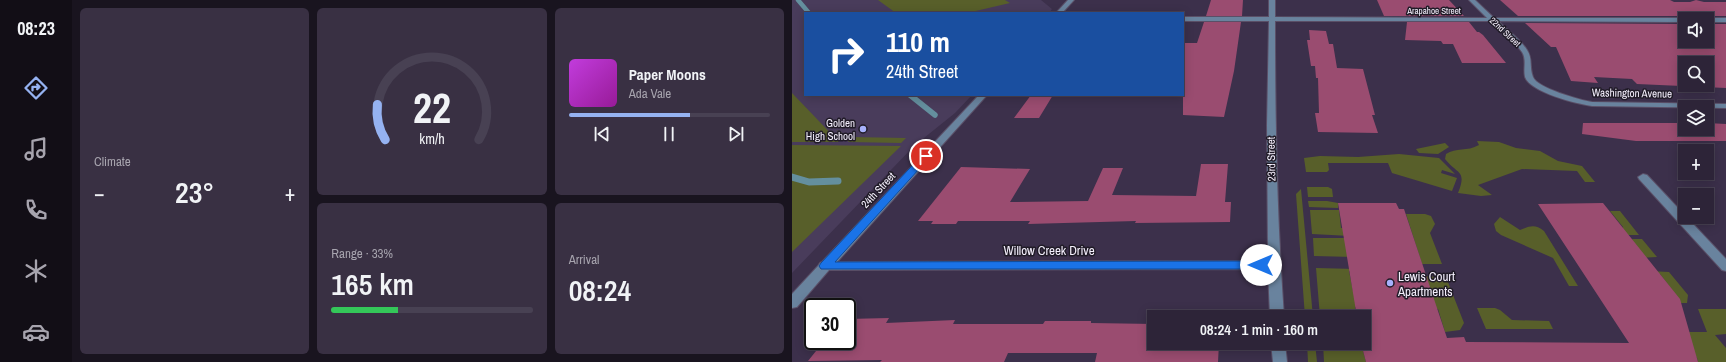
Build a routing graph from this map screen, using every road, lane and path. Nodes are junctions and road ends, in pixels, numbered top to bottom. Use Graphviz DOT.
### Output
graph roads {
  1 [pos="1071,0"];
  2 [pos="1272,0"];
  3 [pos="1472,0"];
  4 [pos="1060,12"];
  5 [pos="1184,19"];
  6 [pos="1272,20"];
  7 [pos="1491,20"];
  8 [pos="1678,20"];
  9 [pos="1714,20"];
  10 [pos="1726,20"];
  11 [pos="982,96"];
  12 [pos="1562,97"];
  13 [pos="1726,106"];
  14 [pos="1643,177"];
  15 [pos="1274,265"];
  16 [pos="824,266"];
  17 [pos="1726,267"];
  18 [pos="792,303"];
  19 [pos="1277,310"];
  20 [pos="1279,350"];
  21 [pos="1280,362"];
  1 -- 4 [label="street"];
  2 -- 6 [label="street, 23rd Street"];
  3 -- 7 [label="street, 22nd Street"];
  5 -- 6 [label="street, Arapahoe Street"];
  6 -- 7 [label="street, Arapahoe Street"];
  6 -- 15 [label="street, 23rd Street"];
  7 -- 8 [label="street, Arapahoe Street"];
  7 -- 12 [label="street, 22nd Street"];
  9 -- 10 [label="street"];
  11 -- 16 [label="street, 24th Street"];
  12 -- 13 [label="street, Washington Avenue"];
  14 -- 17 [label="street"];
  15 -- 16 [label="street, Willow Creek Drive"];
  15 -- 19 [label="street, 23rd Street"];
  16 -- 18 [label="street, 24th Street"];
  20 -- 21 [label="street"];
}
